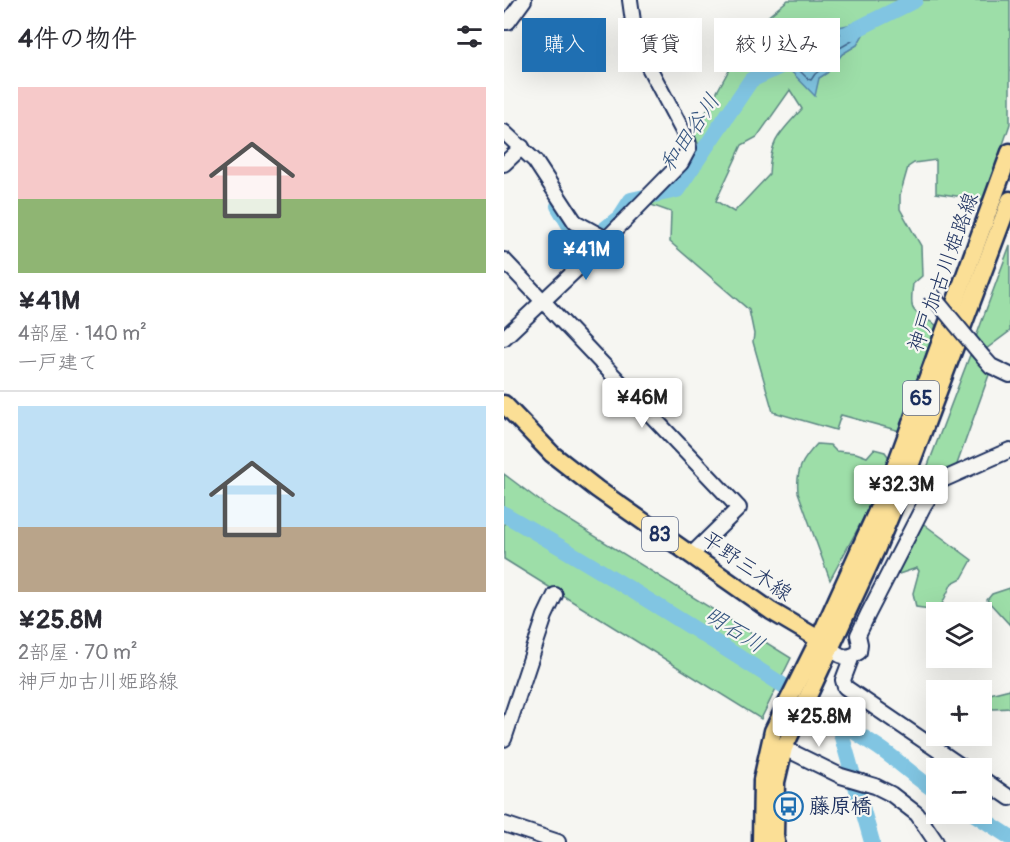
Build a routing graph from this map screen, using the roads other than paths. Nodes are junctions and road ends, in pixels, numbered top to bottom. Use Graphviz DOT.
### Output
graph roads {
  1 [pos="524,0"];
  2 [pos="630,0"];
  3 [pos="504,22"];
  4 [pos="504,132"];
  5 [pos="522,147"];
  6 [pos="1010,152"];
  7 [pos="504,164"];
  8 [pos="1010,200"];
  9 [pos="606,238"];
  10 [pos="504,260"];
  11 [pos="930,293"];
  12 [pos="543,301"];
  13 [pos="504,338"];
  14 [pos="1010,375"];
  15 [pos="504,404"];
  16 [pos="1010,450"];
  17 [pos="691,555"];
  18 [pos="555,596"];
  19 [pos="824,643"];
  20 [pos="852,657"];
  21 [pos="504,739"];
  22 [pos="781,740"];
  23 [pos="949,758"];
  24 [pos="992,786"];
  25 [pos="1010,798"];
  26 [pos="504,824"];
  27 [pos="558,842"];
  28 [pos="761,842"];
  29 [pos="776,842"];
  30 [pos="936,842"];
  1 -- 3 [label="street"];
  2 -- 9 [label="street"];
  4 -- 5 [label="street"];
  5 -- 7 [label="street"];
  5 -- 9 [label="street"];
  6 -- 19 [label="main road, 神戸加古川姫路線 / 65"];
  8 -- 19 [label="main road, 神戸加古川姫路線 / 65"];
  9 -- 12 [label="street"];
  10 -- 12 [label="street"];
  11 -- 14 [label="street, bridge"];
  12 -- 13 [label="street"];
  12 -- 17 [label="street"];
  15 -- 17 [label="main road, 平野三木線 / 83"];
  16 -- 20 [label="street"];
  17 -- 19 [label="main road, 平野三木線 / 83"];
  18 -- 21 [label="street"];
  19 -- 20 [label="street"];
  19 -- 22 [label="main road, 神戸加古川姫路線 / 65"];
  20 -- 23 [label="street"];
  22 -- 28 [label="main road, 神戸加古川姫路線 / 65"];
  22 -- 29 [label="main road, 神戸加古川姫路線 / 65"];
  22 -- 30 [label="street"];
  24 -- 25 [label="street"];
  26 -- 27 [label="street"];
}
